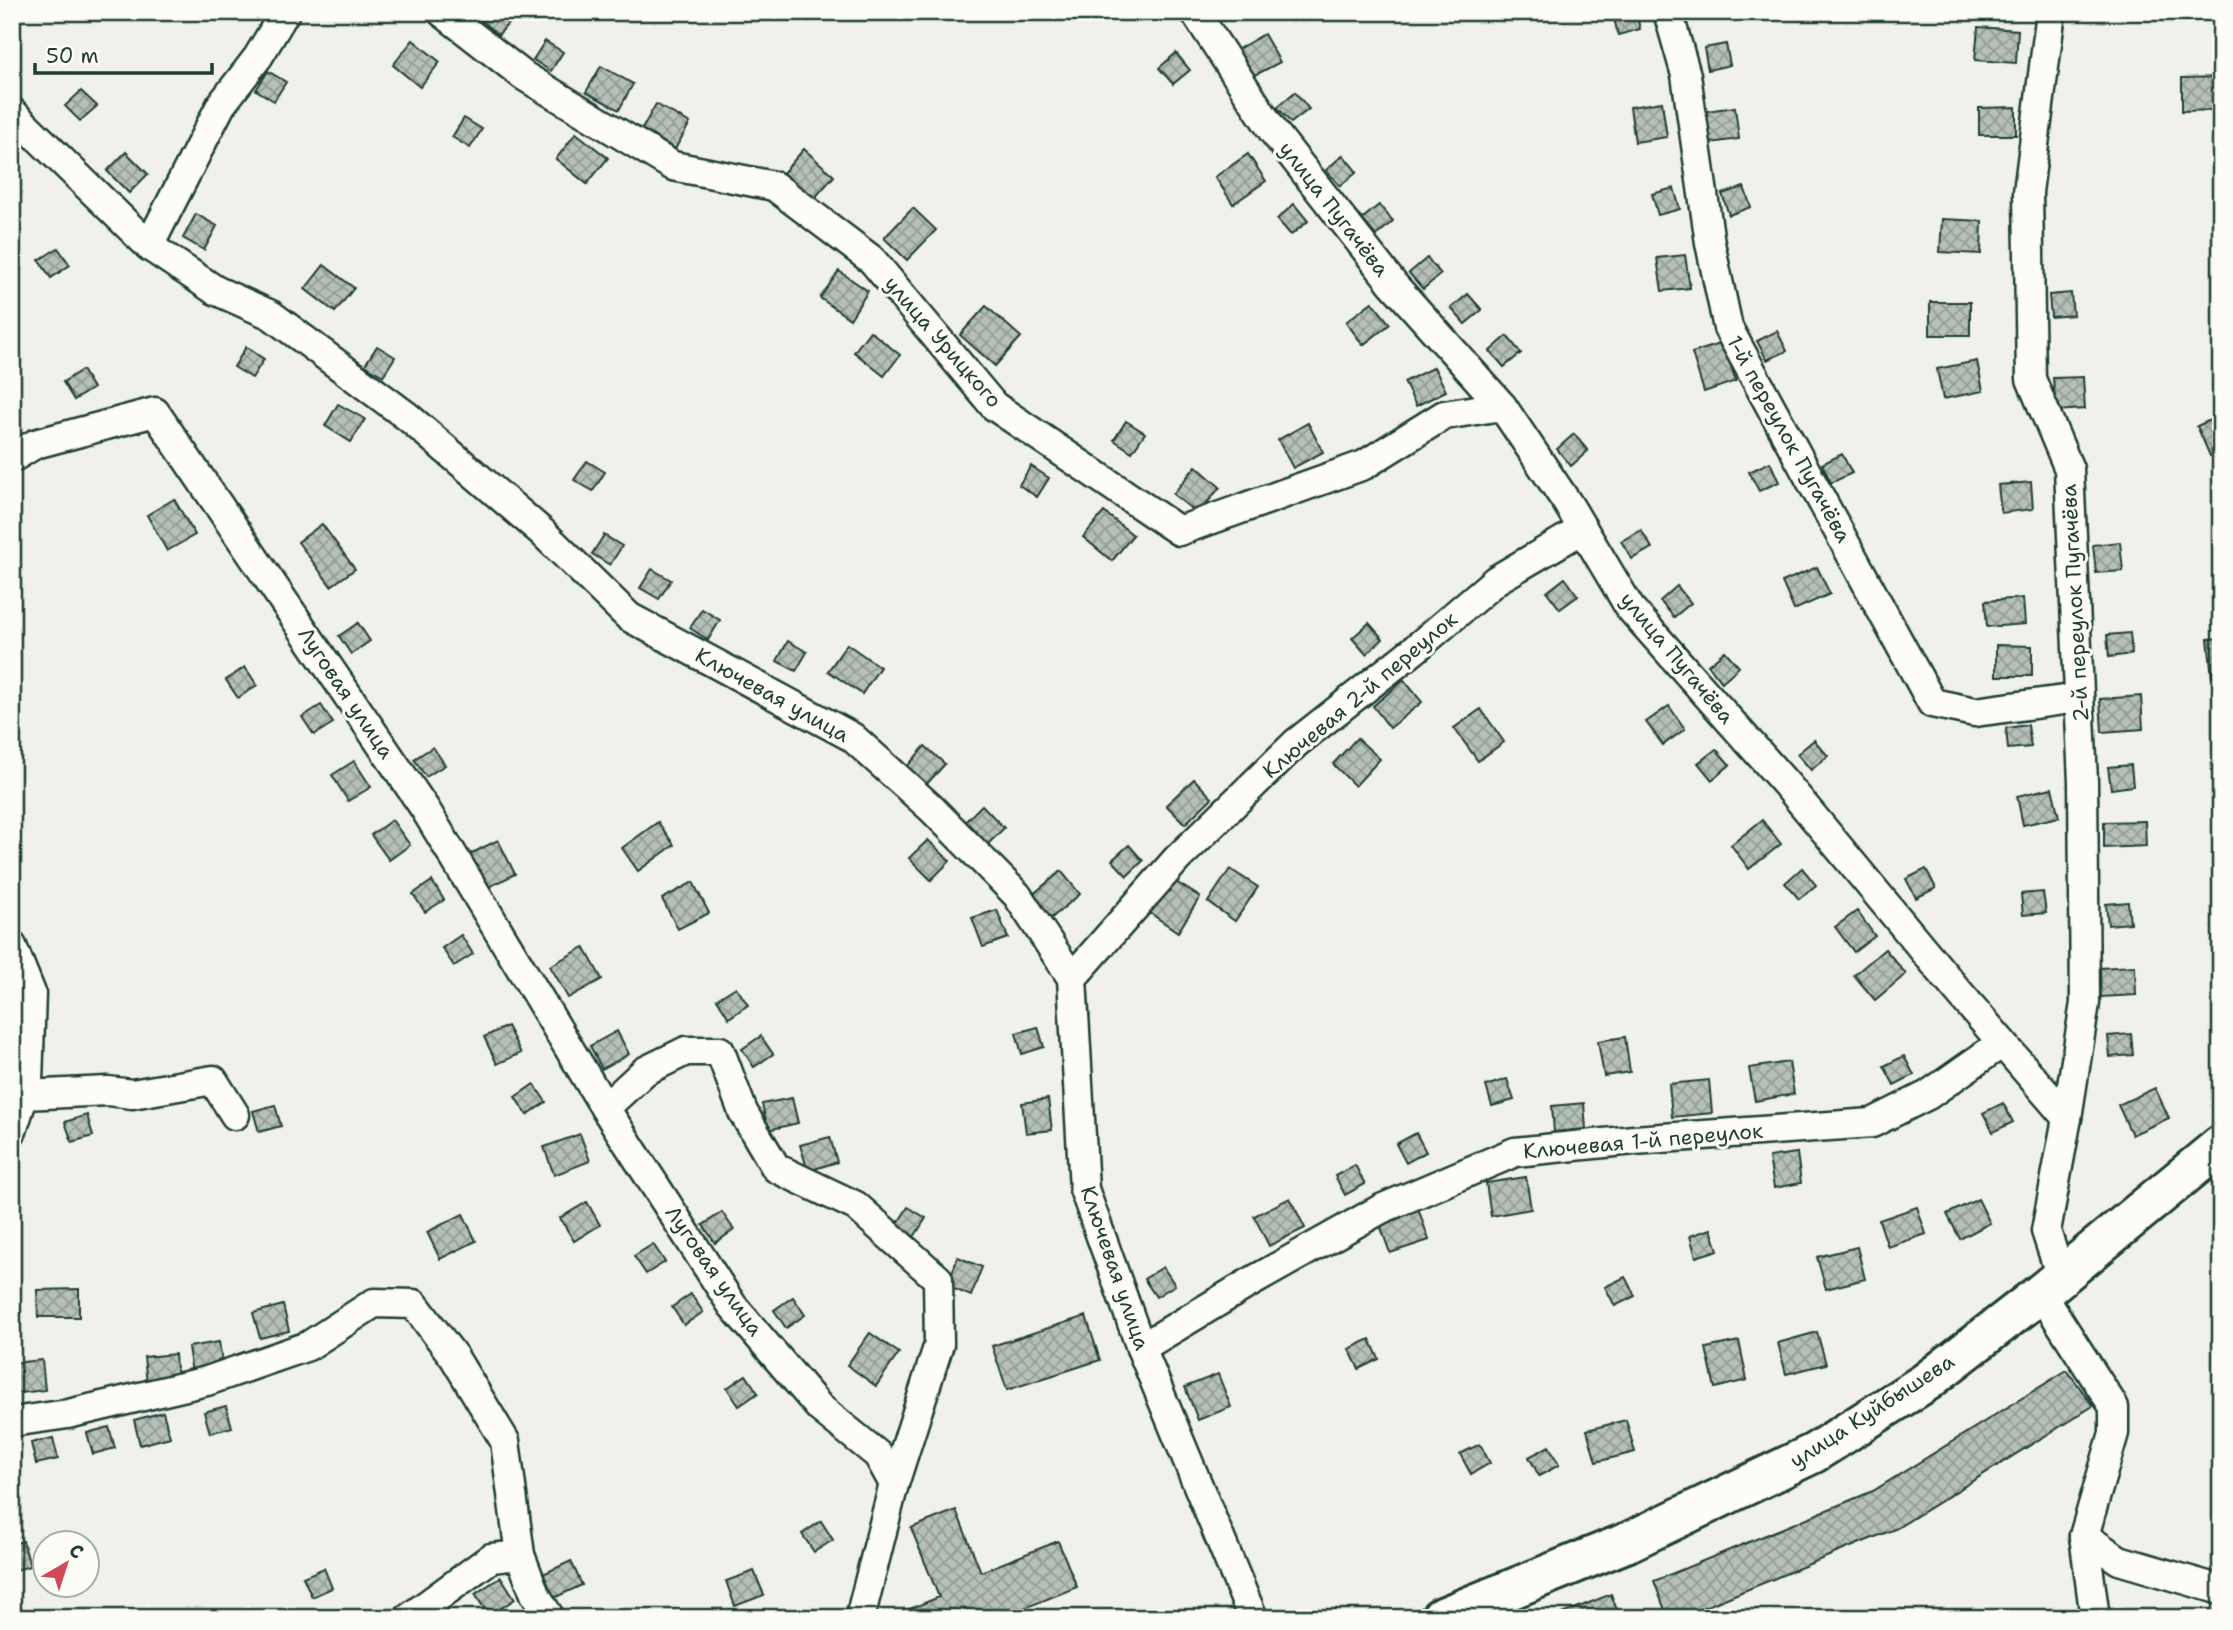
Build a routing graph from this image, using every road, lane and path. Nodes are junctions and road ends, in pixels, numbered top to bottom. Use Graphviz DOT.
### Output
graph roads {
  1 [pos="285,12"];
  2 [pos="442,12"];
  3 [pos="1195,12"];
  4 [pos="1668,12"];
  5 [pos="2051,12"];
  6 [pos="12,112"];
  7 [pos="149,246"];
  8 [pos="1502,406"];
  9 [pos="12,458"];
  10 [pos="1583,529"];
  11 [pos="2079,698"];
  12 [pos="12,946"];
  13 [pos="1072,978"];
  14 [pos="2002,1043"];
  15 [pos="24,1095"];
  16 [pos="605,1108"];
  17 [pos="235,1115"];
  18 [pos="2067,1118"];
  19 [pos="12,1131"];
  20 [pos="2221,1145"];
  21 [pos="2051,1284"];
  22 [pos="1141,1348"];
  23 [pos="12,1422"];
  24 [pos="894,1484"];
  25 [pos="2084,1536"];
  26 [pos="520,1555"];
  27 [pos="2221,1590"];
  28 [pos="409,1618"];
  29 [pos="550,1618"];
  30 [pos="860,1618"];
  31 [pos="1253,1618"];
  32 [pos="1440,1618"];
  33 [pos="2095,1618"];
  1 -- 7 [label="street"];
  2 -- 8 [label="street, улица Урицкого"];
  3 -- 8 [label="street, улица Пугачёва"];
  4 -- 11 [label="street, 1-й переулок Пугачёва"];
  5 -- 11 [label="street, 2-й переулок Пугачёва"];
  6 -- 7 [label="street, Ключевая улица"];
  7 -- 13 [label="street, Ключевая улица"];
  8 -- 10 [label="street, улица Пугачёва"];
  9 -- 16 [label="street, Луговая улица"];
  10 -- 13 [label="street, Ключевая 2-й переулок"];
  10 -- 14 [label="street, улица Пугачёва"];
  11 -- 18 [label="street, 2-й переулок Пугачёва"];
  12 -- 15 [label="street"];
  13 -- 22 [label="street, Ключевая улица"];
  14 -- 18 [label="street, улица Пугачёва"];
  14 -- 22 [label="street, Ключевая 1-й переулок"];
  15 -- 17 [label="street"];
  15 -- 19 [label="street"];
  16 -- 24 [label="street, Луговая улица"];
  16 -- 24 [label="street"];
  18 -- 21 [label="street"];
  20 -- 21 [label="main road, улица Куйбышева"];
  21 -- 25 [label="street"];
  21 -- 32 [label="main road, улица Куйбышева"];
  22 -- 31 [label="street, Ключевая улица"];
  23 -- 26 [label="street"];
  24 -- 30 [label="street"];
  25 -- 27 [label="street"];
  25 -- 33 [label="street"];
  26 -- 28 [label="street"];
  26 -- 29 [label="street"];
}
